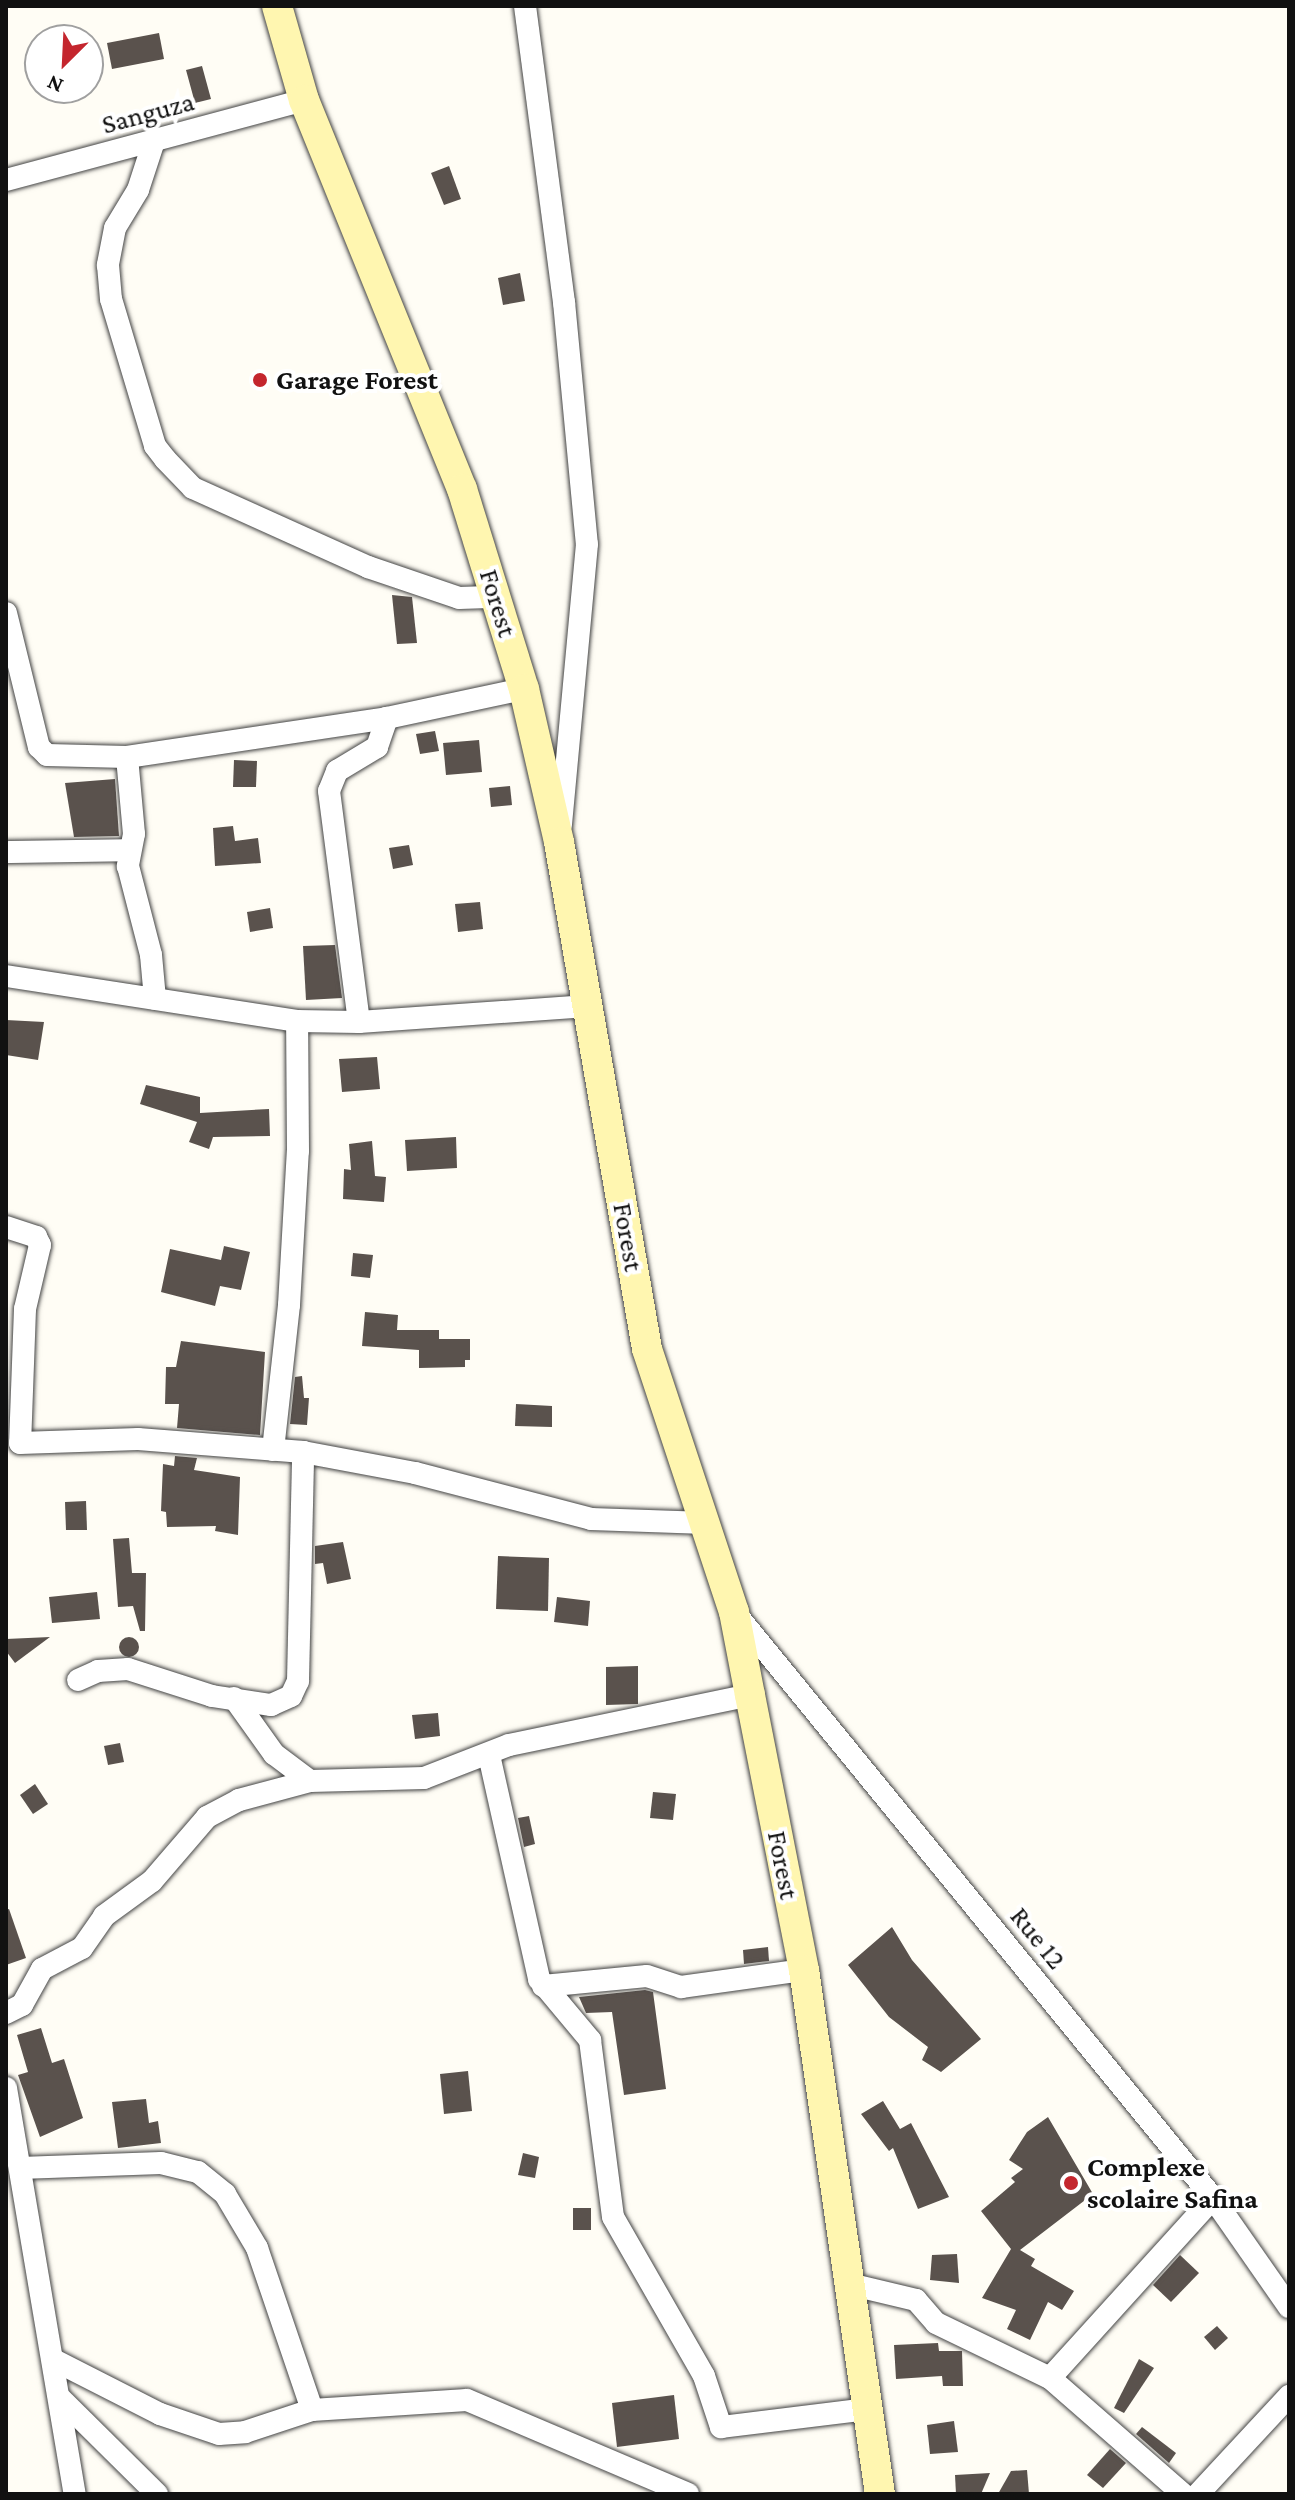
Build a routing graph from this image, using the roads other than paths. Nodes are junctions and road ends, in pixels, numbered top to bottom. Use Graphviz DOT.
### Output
graph roads {
  1 [pos="277,6"];
  2 [pos="525,6"];
  3 [pos="304,100"];
  4 [pos="153,144"];
  5 [pos="6,180"];
  6 [pos="497,597"];
  7 [pos="6,613"];
  8 [pos="524,689"];
  9 [pos="387,718"];
  10 [pos="127,757"];
  11 [pos="559,842"];
  12 [pos="130,850"];
  13 [pos="6,852"];
  14 [pos="6,976"];
  15 [pos="155,999"];
  16 [pos="587,1006"];
  17 [pos="297,1021"];
  18 [pos="359,1022"];
  19 [pos="6,1227"];
  20 [pos="273,1450"];
  21 [pos="303,1452"];
  22 [pos="706,1523"];
  23 [pos="734,1612"];
  24 [pos="78,1680"];
  25 [pos="750,1695"];
  26 [pos="234,1698"];
  27 [pos="489,1755"];
  28 [pos="310,1781"];
  29 [pos="804,1970"];
  30 [pos="543,1986"];
  31 [pos="6,2013"];
  32 [pos="6,2088"];
  33 [pos="20,2168"];
  34 [pos="1213,2198"];
  35 [pos="15,2206"];
  36 [pos="849,2284"];
  37 [pos="1289,2307"];
  38 [pos="54,2360"];
  39 [pos="1050,2378"];
  40 [pos="1289,2396"];
  41 [pos="61,2399"];
  42 [pos="867,2409"];
  43 [pos="312,2410"];
  44 [pos="874,2492"];
  45 [pos="75,2494"];
  46 [pos="157,2494"];
  47 [pos="688,2494"];
  48 [pos="1183,2494"];
  49 [pos="1198,2494"];
  1 -- 3 [label="street, Forest"];
  2 -- 11 [label="street"];
  3 -- 4 [label="street, Sanguza"];
  3 -- 6 [label="street, Forest"];
  4 -- 5 [label="street, Sanguza"];
  4 -- 6 [label="street"];
  6 -- 8 [label="street, Forest"];
  7 -- 10 [label="street"];
  8 -- 9 [label="street"];
  8 -- 11 [label="street, Forest"];
  9 -- 10 [label="street"];
  9 -- 18 [label="street"];
  10 -- 12 [label="street"];
  11 -- 16 [label="street, Forest"];
  12 -- 13 [label="street"];
  12 -- 15 [label="street"];
  14 -- 15 [label="street"];
  15 -- 17 [label="street"];
  16 -- 18 [label="street"];
  16 -- 22 [label="street, Forest"];
  17 -- 18 [label="street"];
  17 -- 20 [label="street"];
  19 -- 20 [label="street"];
  20 -- 21 [label="street"];
  21 -- 22 [label="street"];
  21 -- 26 [label="street"];
  22 -- 23 [label="street, Forest"];
  23 -- 25 [label="street, Forest"];
  23 -- 34 [label="street, Rue 12"];
  24 -- 26 [label="street"];
  25 -- 27 [label="street"];
  25 -- 29 [label="street, Forest"];
  26 -- 28 [label="street"];
  27 -- 28 [label="street"];
  27 -- 30 [label="street"];
  28 -- 31 [label="street"];
  29 -- 30 [label="street"];
  29 -- 36 [label="street, Forest"];
  30 -- 42 [label="street"];
  32 -- 33 [label="street"];
  33 -- 35 [label="street"];
  33 -- 43 [label="street"];
  34 -- 37 [label="street, Rue 12"];
  34 -- 39 [label="street"];
  35 -- 38 [label="street"];
  36 -- 39 [label="street"];
  36 -- 42 [label="street, Forest"];
  38 -- 41 [label="street"];
  38 -- 43 [label="street"];
  39 -- 48 [label="street"];
  40 -- 49 [label="street"];
  41 -- 45 [label="street"];
  41 -- 46 [label="street"];
  42 -- 44 [label="street, Forest"];
  43 -- 47 [label="street"];
}
